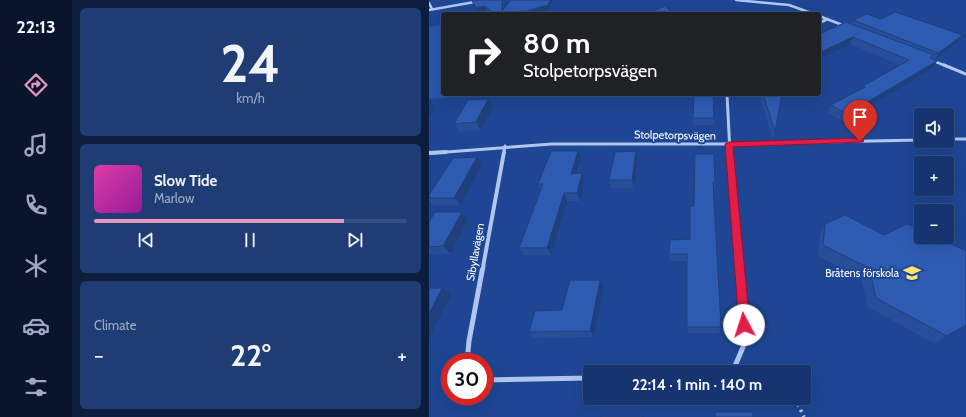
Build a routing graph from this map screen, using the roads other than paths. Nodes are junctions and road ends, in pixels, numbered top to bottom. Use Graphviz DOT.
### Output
graph roads {
  1 [pos="486,0"];
  2 [pos="736,0"];
  3 [pos="429,3"];
  4 [pos="432,9"];
  5 [pos="429,10"];
  6 [pos="808,12"];
  7 [pos="821,17"];
  8 [pos="828,19"];
  9 [pos="821,22"];
  10 [pos="849,28"];
  11 [pos="927,58"];
  12 [pos="965,72"];
  13 [pos="727,96"];
  14 [pos="966,139"];
  15 [pos="914,140"];
  16 [pos="954,140"];
  17 [pos="729,144"];
  18 [pos="505,146"];
  19 [pos="429,153"];
  20 [pos="468,353"];
  21 [pos="735,365"];
  22 [pos="583,378"];
  23 [pos="493,380"];
  1 -- 4 [label="street"];
  2 -- 6 [label="street"];
  3 -- 4 [label="street"];
  4 -- 5 [label="street"];
  7 -- 8 [label="street"];
  8 -- 9 [label="street"];
  8 -- 10 [label="street"];
  11 -- 12 [label="street"];
  13 -- 17 [label="street"];
  14 -- 16 [label="street"];
  15 -- 17 [label="street, Stolpetorpsvägen"];
  17 -- 18 [label="street, Stolpetorpsvägen"];
  17 -- 21 [label="street"];
  18 -- 19 [label="street, Stolpetorpsvägen"];
  18 -- 20 [label="street, Sibyllavägen"];
  22 -- 23 [label="street"];
}
